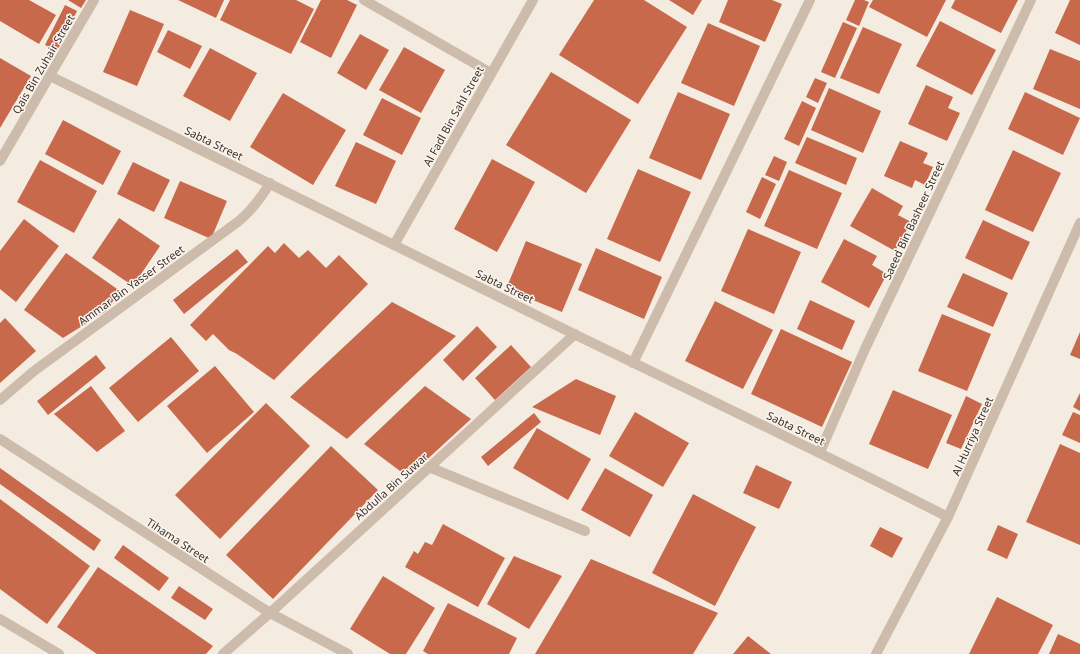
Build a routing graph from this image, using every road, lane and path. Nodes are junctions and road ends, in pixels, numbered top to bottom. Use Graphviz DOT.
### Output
graph roads {
  1 [pos="94,0"];
  2 [pos="364,0"];
  3 [pos="533,0"];
  4 [pos="810,0"];
  5 [pos="1031,0"];
  6 [pos="491,73"];
  7 [pos="50,76"];
  8 [pos="0,161"];
  9 [pos="270,183"];
  10 [pos="1080,223"];
  11 [pos="394,245"];
  12 [pos="575,334"];
  13 [pos="633,363"];
  14 [pos="0,400"];
  15 [pos="0,439"];
  16 [pos="820,452"];
  17 [pos="430,467"];
  18 [pos="948,517"];
  19 [pos="585,531"];
  20 [pos="270,613"];
  21 [pos="0,619"];
  22 [pos="59,654"];
  23 [pos="223,654"];
  24 [pos="348,654"];
  25 [pos="876,654"];
  1 -- 7 [label="street, Qais Bin Zuhair Street"];
  2 -- 6 [label="street"];
  3 -- 6 [label="street, Al Fadl Bin Sahl Street"];
  4 -- 13 [label="street"];
  5 -- 16 [label="street, Saeed Bin Basheer Street"];
  6 -- 11 [label="street, Al Fadl Bin Sahl Street"];
  7 -- 8 [label="street, Qais Bin Zuhair Street"];
  7 -- 9 [label="street, Sabta Street"];
  9 -- 11 [label="street, Sabta Street"];
  9 -- 14 [label="street, Ammar Bin Yasser Street"];
  10 -- 18 [label="street, Al Hurriya Street"];
  11 -- 12 [label="street, Sabta Street"];
  12 -- 13 [label="street, Sabta Street"];
  12 -- 17 [label="street, Abdulla Bin Suwar"];
  13 -- 16 [label="street, Sabta Street"];
  15 -- 20 [label="street, Tihama Street"];
  16 -- 18 [label="street, Sabta Street"];
  17 -- 19 [label="street"];
  17 -- 20 [label="street, Abdulla Bin Suwar"];
  18 -- 25 [label="street, Al Hurriya Street"];
  20 -- 23 [label="street, Abdulla Bin Suwar"];
  20 -- 24 [label="street, Tihama Street"];
  21 -- 22 [label="street"];
}
